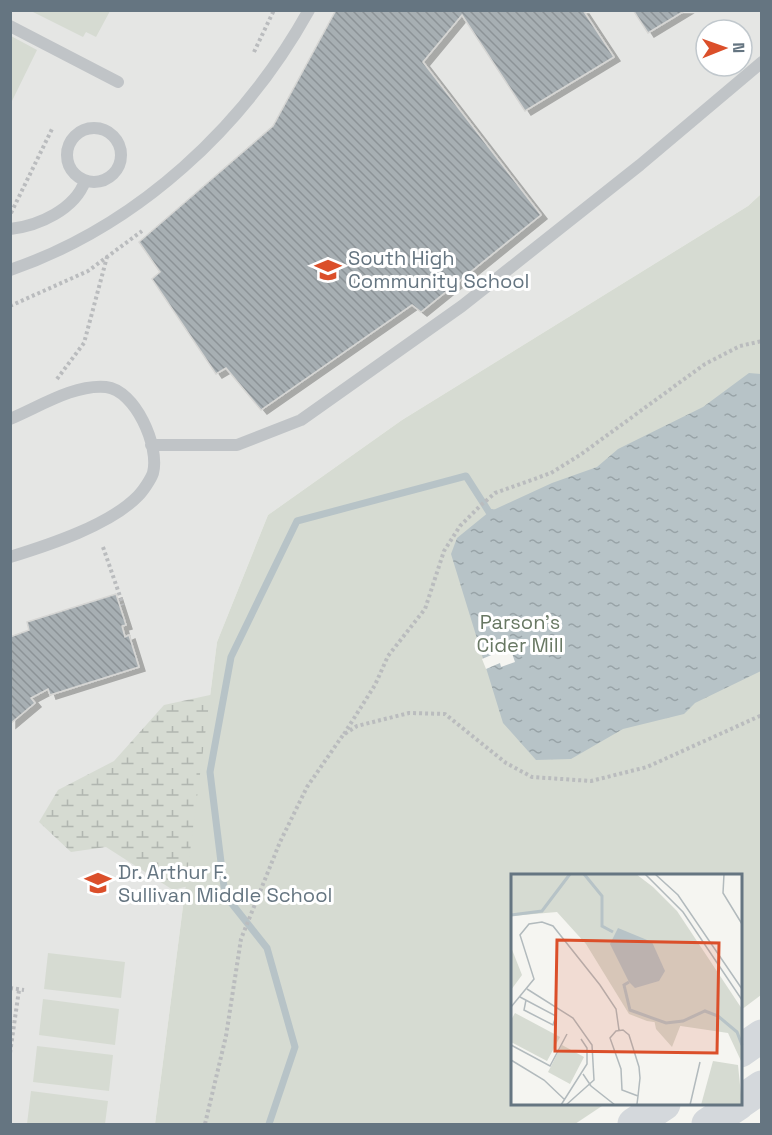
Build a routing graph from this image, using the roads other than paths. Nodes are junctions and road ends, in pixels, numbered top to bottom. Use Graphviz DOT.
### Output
graph roads {
  1 [pos="309,10"];
  2 [pos="10,26"];
  3 [pos="762,62"];
  4 [pos="118,82"];
  5 [pos="86,181"];
  6 [pos="10,229"];
  7 [pos="10,270"];
  8 [pos="10,419"];
  9 [pos="152,445"];
  10 [pos="10,557"];
  11 [pos="762,1036"];
  12 [pos="742,1050"];
  13 [pos="762,1088"];
  14 [pos="742,1102"];
  15 [pos="663,1105"];
  16 [pos="737,1105"];
  17 [pos="634,1125"];
  18 [pos="708,1125"];
  1 -- 7 [label="lane"];
  2 -- 4 [label="lane"];
  3 -- 9 [label="lane"];
  5 -- 5 [label="lane"];
  5 -- 6 [label="lane"];
  8 -- 9 [label="lane"];
  9 -- 10 [label="lane"];
  11 -- 12 [label="main road"];
  13 -- 14 [label="main road"];
  15 -- 17 [label="main road"];
  16 -- 18 [label="main road"];
}
